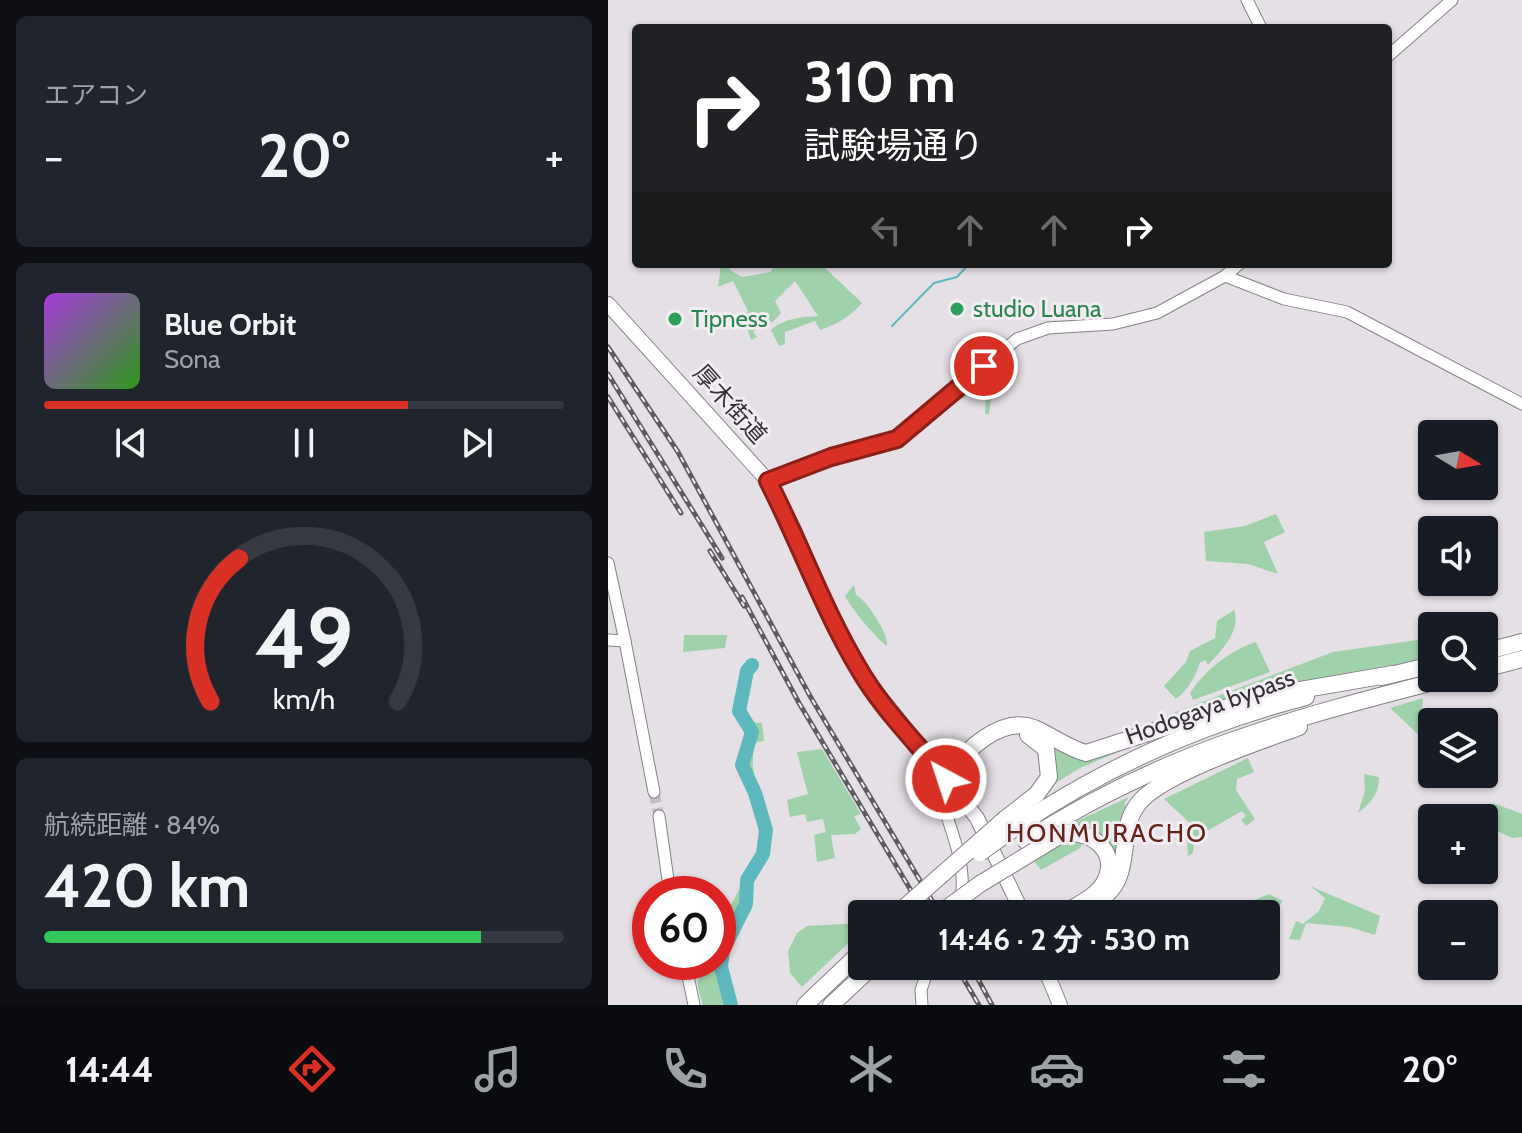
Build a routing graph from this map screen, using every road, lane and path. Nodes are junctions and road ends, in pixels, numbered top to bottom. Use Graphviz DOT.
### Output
graph roads {
  1 [pos="1247,0"];
  2 [pos="1452,0"];
  3 [pos="1259,24"];
  4 [pos="1392,52"];
  5 [pos="1234,268"];
  6 [pos="1225,276"];
  7 [pos="608,304"];
  8 [pos="1522,404"];
  9 [pos="768,481"];
  10 [pos="608,563"];
  11 [pos="608,640"];
  12 [pos="625,641"];
  13 [pos="1522,642"];
  14 [pos="1498,648"];
  15 [pos="1522,659"];
  16 [pos="1498,665"];
  17 [pos="1418,668"];
  18 [pos="1393,674"];
  19 [pos="1418,686"];
  20 [pos="1387,694"];
  21 [pos="946,779"];
  22 [pos="654,792"];
  23 [pos="659,816"];
  24 [pos="1009,824"];
  25 [pos="669,876"];
  26 [pos="914,900"];
  27 [pos="920,900"];
  28 [pos="948,900"];
  29 [pos="958,900"];
  30 [pos="962,900"];
  31 [pos="1016,900"];
  32 [pos="1084,900"];
  33 [pos="1101,900"];
  34 [pos="848,964"];
  35 [pos="689,980"];
  36 [pos="858,980"];
  37 [pos="924,980"];
  38 [pos="1050,980"];
  39 [pos="694,1005"];
  40 [pos="805,1005"];
  41 [pos="831,1005"];
  42 [pos="922,1005"];
  43 [pos="1060,1005"];
  1 -- 3 [label="street"];
  2 -- 4 [label="street"];
  5 -- 6 [label="street"];
  6 -- 8 [label="street"];
  6 -- 9 [label="street"];
  7 -- 9 [label="main road, 厚木街道"];
  9 -- 21 [label="main road, 厚木街道"];
  10 -- 12 [label="street"];
  11 -- 12 [label="street"];
  12 -- 22 [label="street"];
  13 -- 14 [label="highway"];
  15 -- 16 [label="highway"];
  17 -- 18 [label="highway, Hodogaya bypass"];
  18 -- 21 [label="highway"];
  18 -- 24 [label="highway, Hodogaya bypass"];
  19 -- 20 [label="highway, Hodogaya bypass"];
  20 -- 28 [label="highway, Hodogaya bypass, bridge"];
  20 -- 33 [label="highway"];
  21 -- 24 [label="highway"];
  21 -- 30 [label="street"];
  21 -- 31 [label="main road, 厚木街道"];
  23 -- 25 [label="street"];
  24 -- 26 [label="highway, bridge"];
  24 -- 27 [label="highway, Hodogaya bypass, bridge"];
  29 -- 32 [label="highway, bridge"];
  34 -- 40 [label="highway"];
  35 -- 39 [label="street"];
  36 -- 41 [label="highway"];
  37 -- 42 [label="street"];
  38 -- 43 [label="main road"];
}
